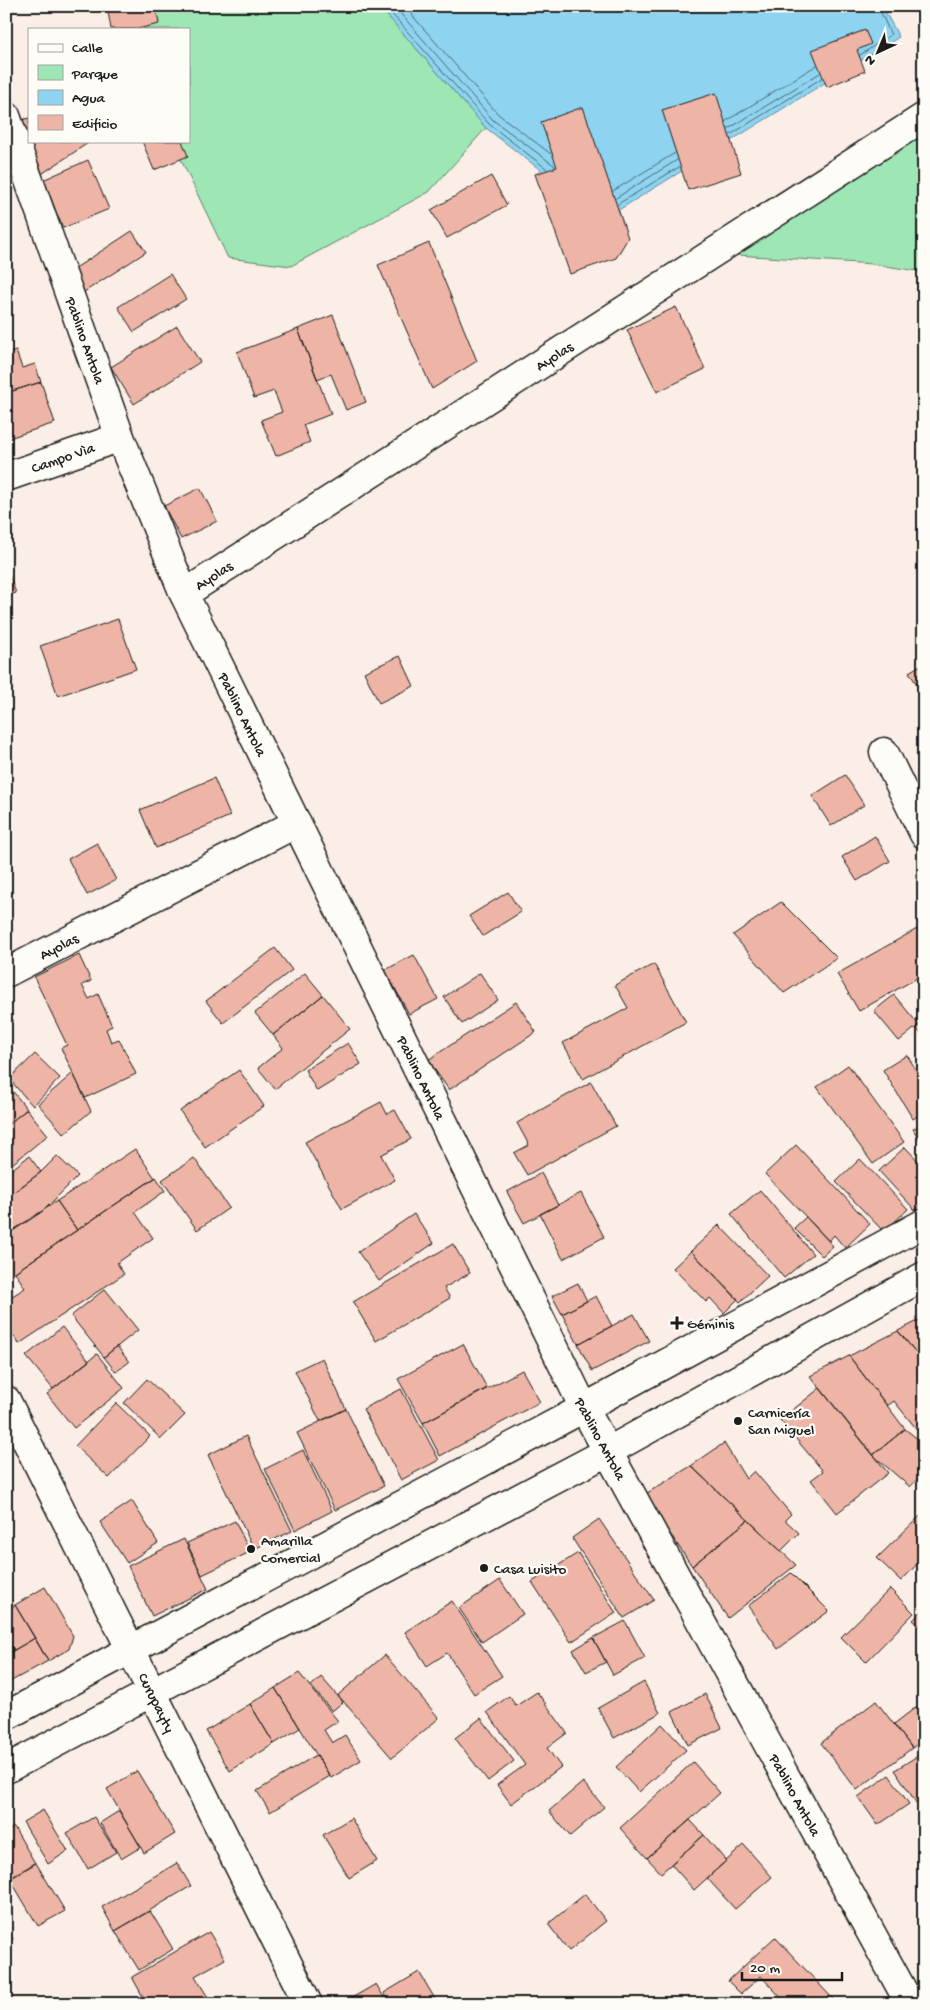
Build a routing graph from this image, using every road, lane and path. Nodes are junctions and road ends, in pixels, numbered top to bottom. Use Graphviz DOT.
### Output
graph roads {
  1 [pos="6,116"];
  2 [pos="924,117"];
  3 [pos="120,438"];
  4 [pos="6,477"];
  5 [pos="184,594"];
  6 [pos="884,752"];
  7 [pos="297,823"];
  8 [pos="924,834"];
  9 [pos="6,973"];
  10 [pos="924,1223"];
  11 [pos="924,1276"];
  12 [pos="6,1400"];
  13 [pos="584,1408"];
  14 [pos="607,1452"];
  15 [pos="130,1651"];
  16 [pos="151,1693"];
  17 [pos="6,1716"];
  18 [pos="6,1769"];
  19 [pos="308,2004"];
  20 [pos="910,2004"];
  1 -- 3 [label="street, Pablino Antola"];
  2 -- 5 [label="street, Ayolas"];
  3 -- 4 [label="street, Campo Vìa"];
  3 -- 5 [label="street, Pablino Antola"];
  5 -- 7 [label="street, Pablino Antola"];
  6 -- 8 [label="street"];
  7 -- 9 [label="street, Ayolas"];
  7 -- 13 [label="street, Pablino Antola"];
  10 -- 13 [label="street"];
  11 -- 14 [label="street"];
  12 -- 15 [label="street, Curupayty"];
  13 -- 14 [label="street, Pablino Antola"];
  13 -- 15 [label="street"];
  14 -- 16 [label="street"];
  14 -- 20 [label="street, Pablino Antola"];
  15 -- 16 [label="street, Curupayty"];
  15 -- 17 [label="street"];
  16 -- 18 [label="street"];
  16 -- 19 [label="street, Curupayty"];
}
